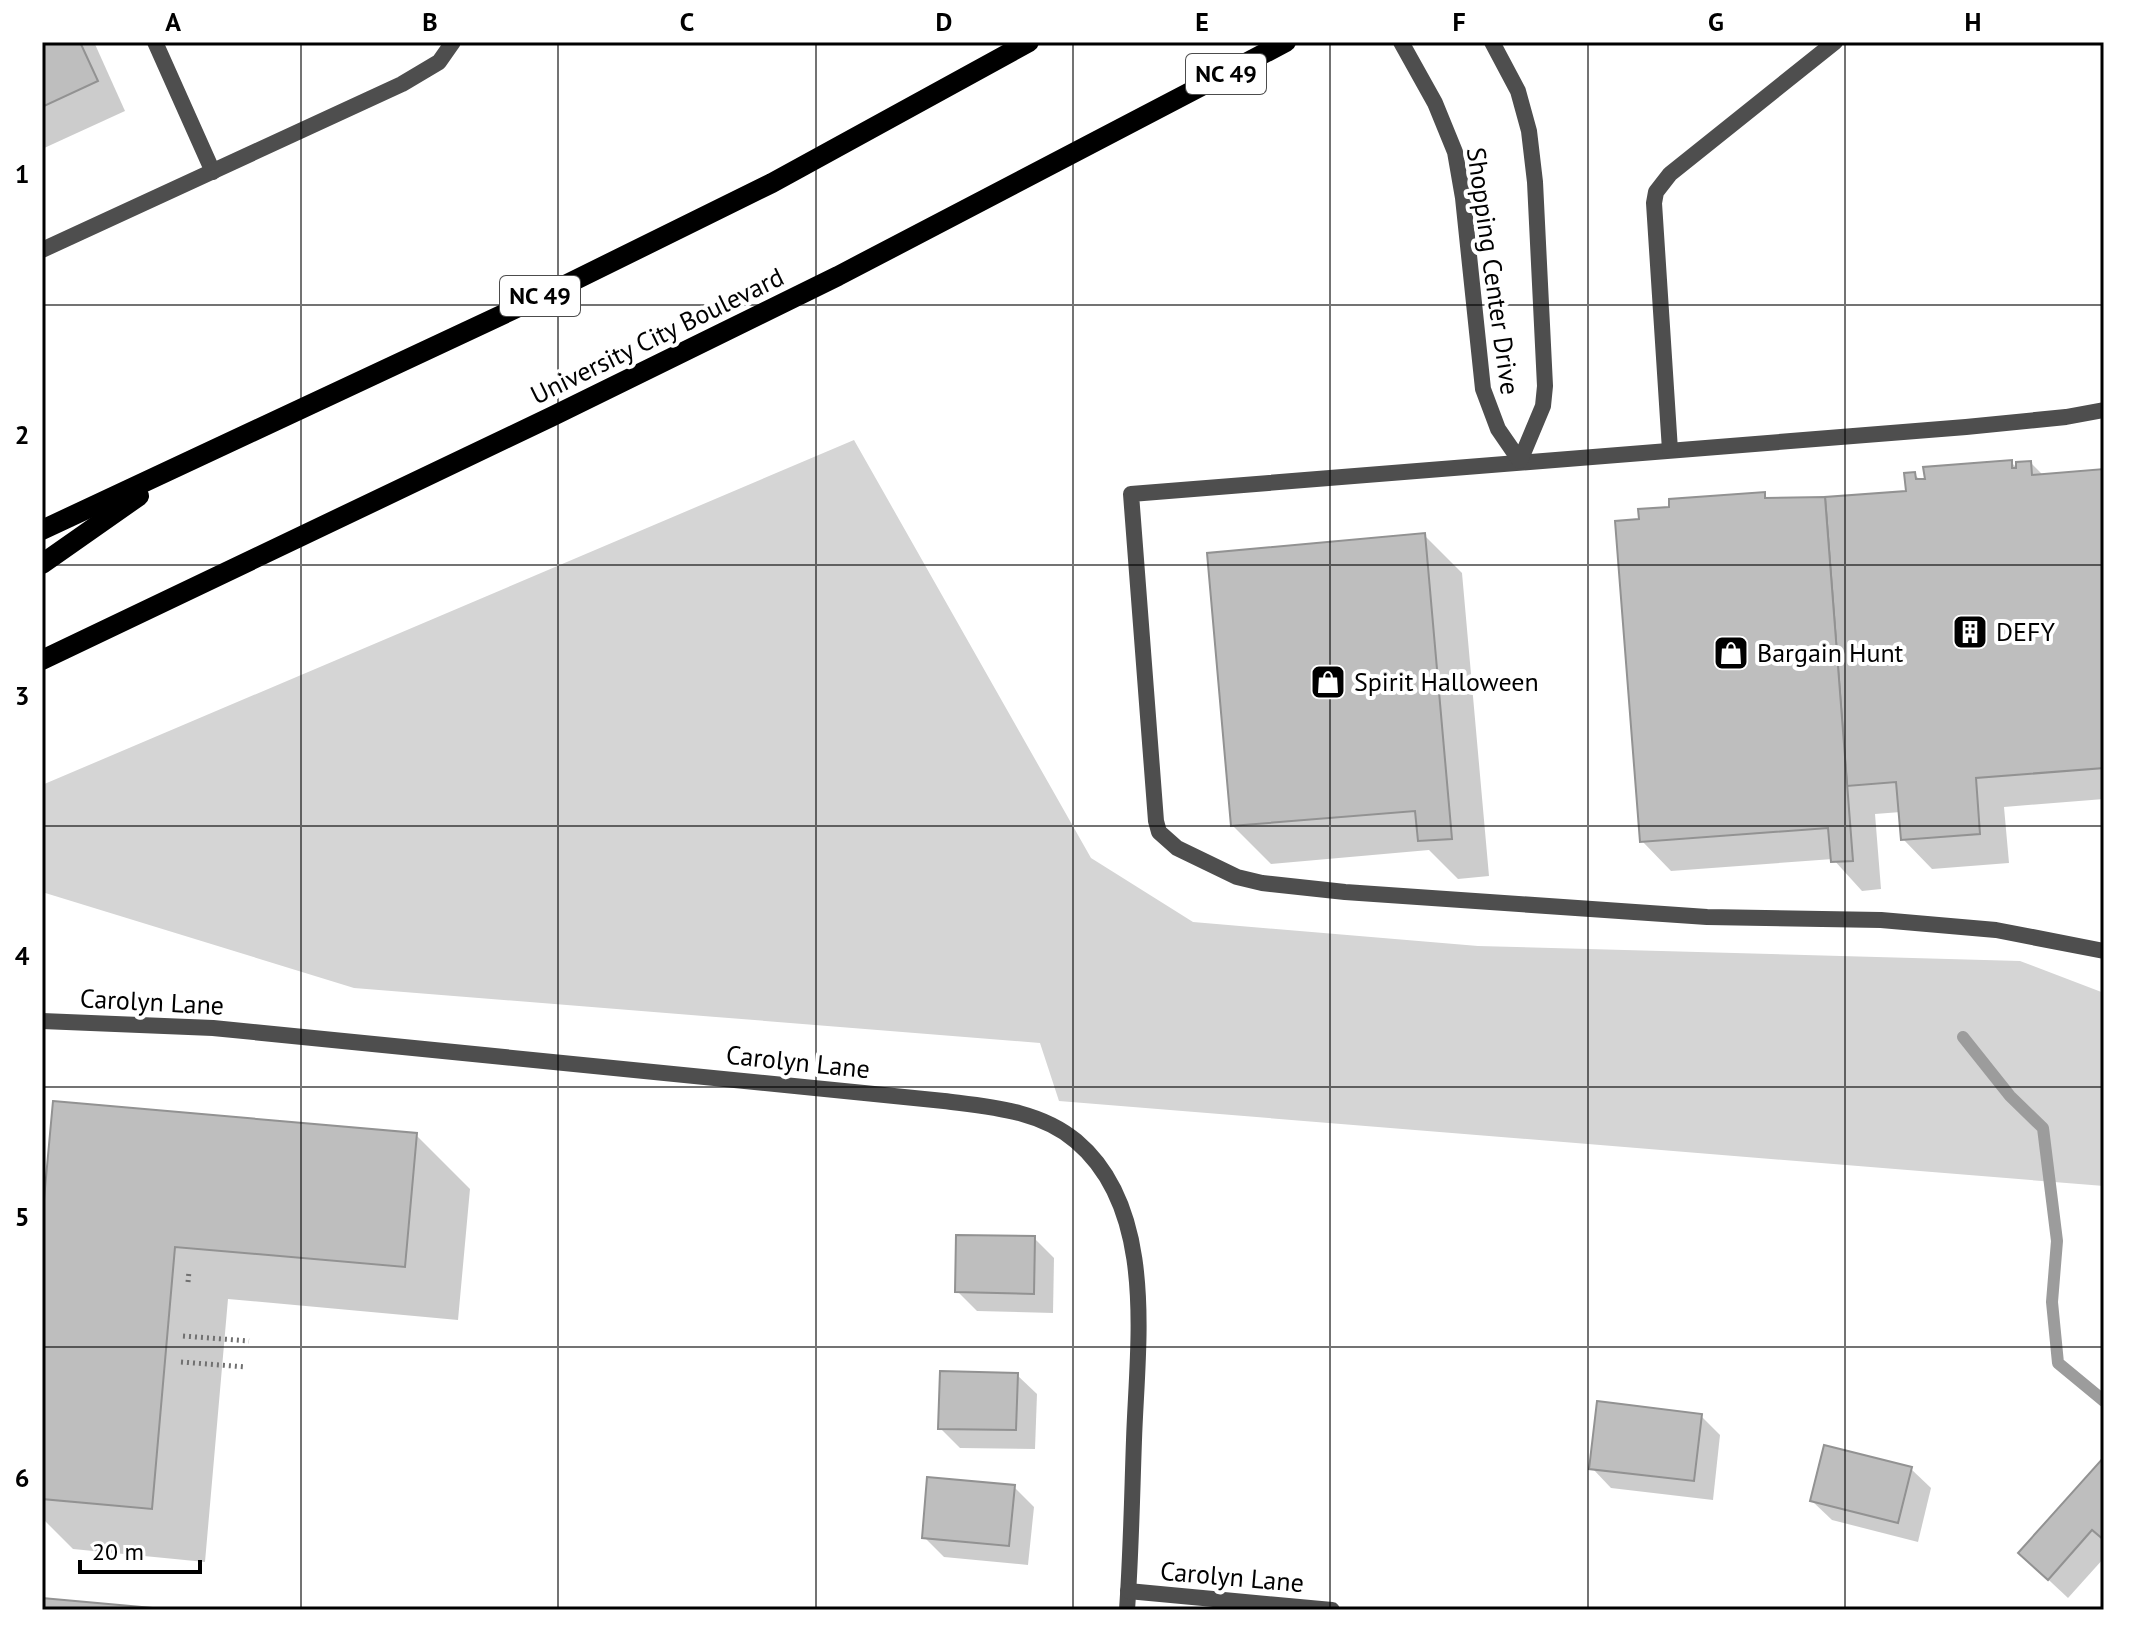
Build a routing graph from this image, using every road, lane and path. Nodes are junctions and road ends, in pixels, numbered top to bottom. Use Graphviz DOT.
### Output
graph roads {
  1 [pos="155,42"];
  2 [pos="453,42"];
  3 [pos="1029,42"];
  4 [pos="1286,42"];
  5 [pos="1401,42"];
  6 [pos="1492,42"];
  7 [pos="1835,42"];
  8 [pos="213,172"];
  9 [pos="42,250"];
  10 [pos="2104,410"];
  11 [pos="1670,450"];
  12 [pos="1520,461"];
  13 [pos="182,466"];
  14 [pos="42,530"];
  15 [pos="42,564"];
  16 [pos="42,660"];
  17 [pos="2104,951"];
  18 [pos="42,1021"];
  19 [pos="189,1271"];
  20 [pos="188,1282"];
  21 [pos="183,1336"];
  22 [pos="249,1341"];
  23 [pos="181,1362"];
  24 [pos="246,1367"];
  25 [pos="1128,1591"];
  26 [pos="1127,1610"];
  27 [pos="1332,1610"];
  1 -- 8 [label="street"];
  2 -- 8 [label="street"];
  3 -- 13 [label="main road, NC 49"];
  4 -- 16 [label="main road, University City Boulevard / NC 49"];
  5 -- 12 [label="street, Shopping Center Drive"];
  6 -- 12 [label="street, Shopping Center Drive"];
  7 -- 11 [label="street"];
  8 -- 9 [label="street"];
  10 -- 11 [label="street"];
  11 -- 12 [label="street"];
  12 -- 17 [label="street"];
  13 -- 14 [label="main road, NC 49"];
  13 -- 15 [label="main road"];
  18 -- 25 [label="street, Carolyn Lane"];
  19 -- 20 [label="path"];
  21 -- 22 [label="path"];
  23 -- 24 [label="path"];
  25 -- 26 [label="street, Carolyn Lane"];
  25 -- 27 [label="street, Carolyn Lane"];
}
